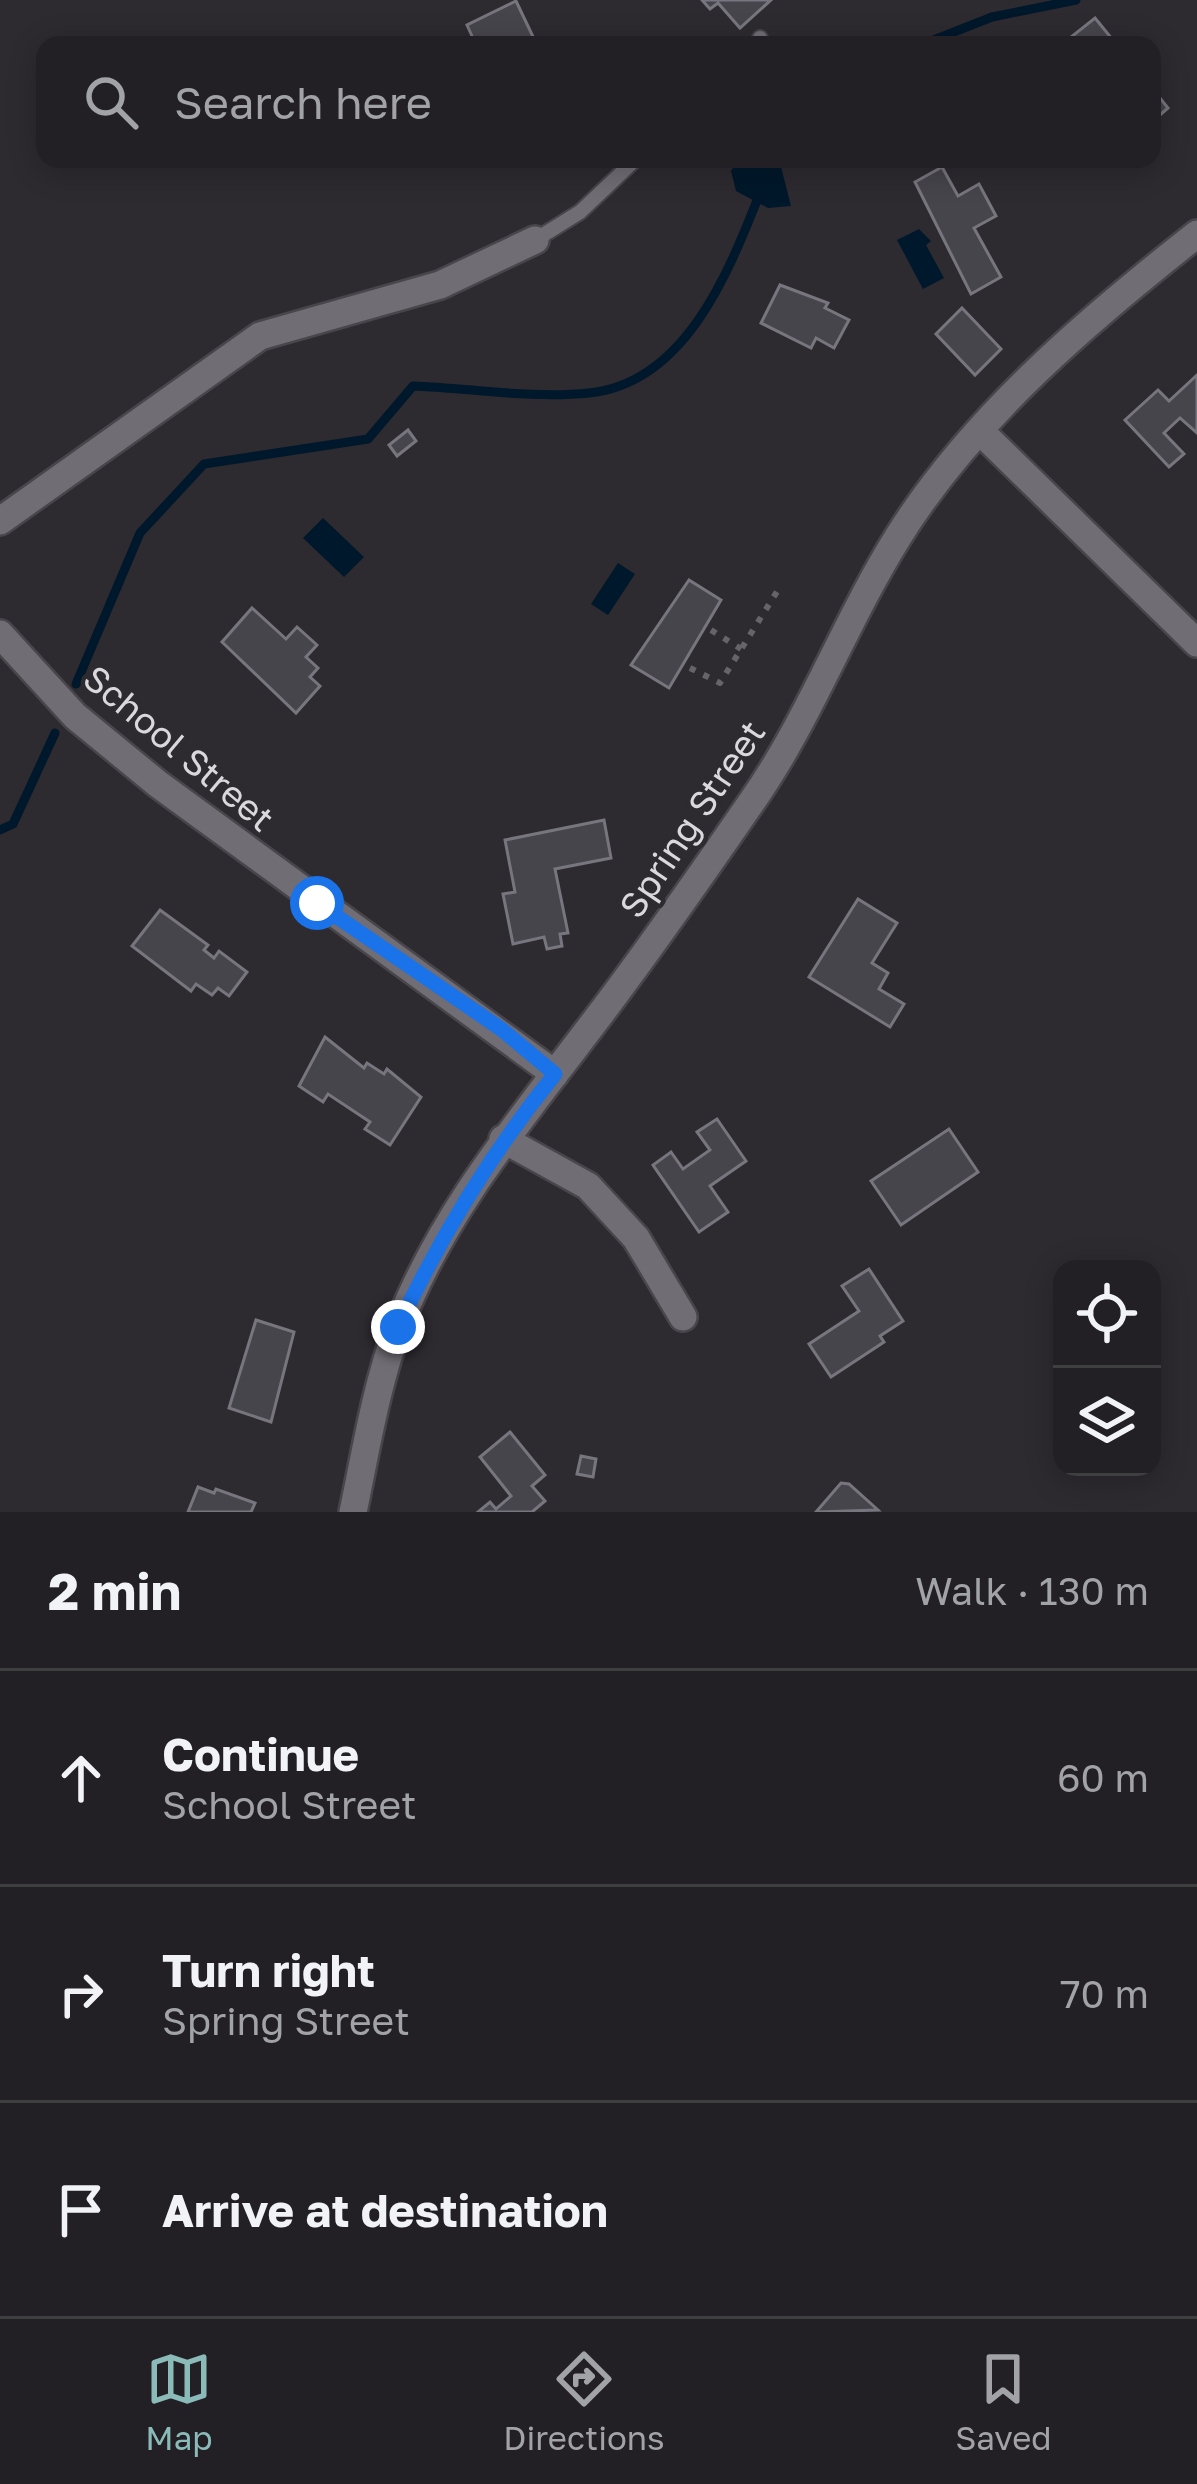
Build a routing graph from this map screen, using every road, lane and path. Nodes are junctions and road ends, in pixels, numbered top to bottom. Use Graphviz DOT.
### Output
graph roads {
  1 [pos="626,168"];
  2 [pos="1197,234"];
  3 [pos="535,240"];
  4 [pos="981,432"];
  5 [pos="0,521"];
  6 [pos="778,590"];
  7 [pos="711,630"];
  8 [pos="0,634"];
  9 [pos="1197,643"];
  10 [pos="741,649"];
  11 [pos="690,668"];
  12 [pos="555,1074"];
  13 [pos="502,1139"];
  14 [pos="683,1317"];
  15 [pos="353,1512"];
  1 -- 3 [label="lane"];
  2 -- 4 [label="street, Spring Street"];
  3 -- 5 [label="street"];
  4 -- 9 [label="street"];
  4 -- 12 [label="street, Spring Street"];
  6 -- 10 [label="path"];
  7 -- 10 [label="path"];
  8 -- 12 [label="street, School Street"];
  10 -- 11 [label="path"];
  12 -- 13 [label="street, Spring Street"];
  13 -- 14 [label="street"];
  13 -- 15 [label="street, Spring Street"];
}
